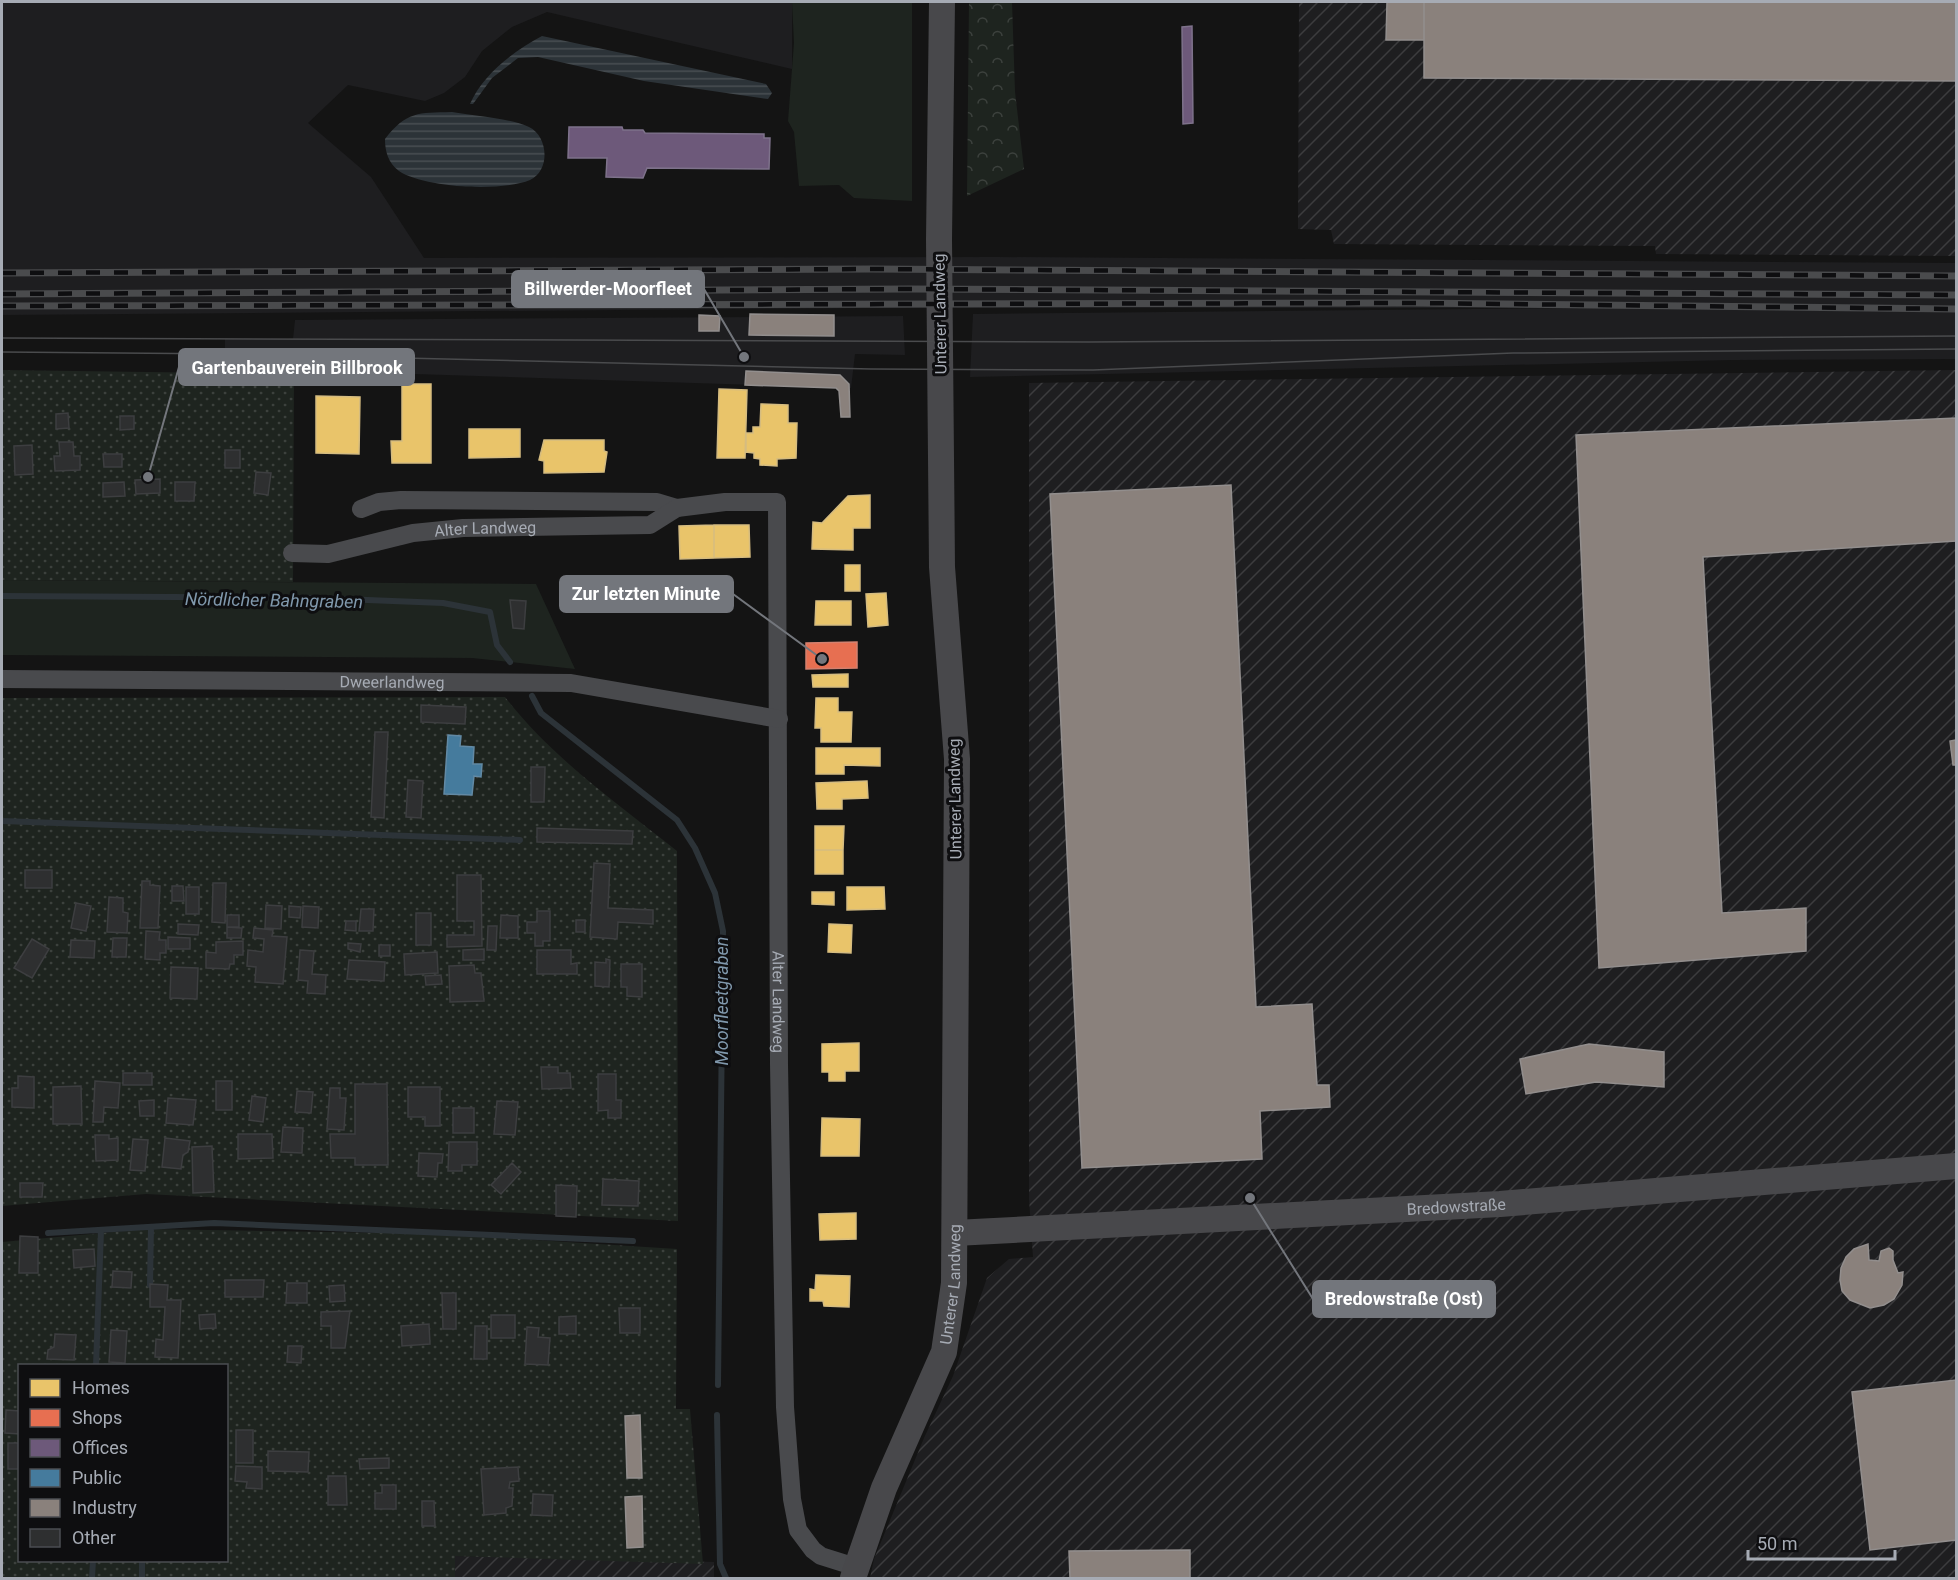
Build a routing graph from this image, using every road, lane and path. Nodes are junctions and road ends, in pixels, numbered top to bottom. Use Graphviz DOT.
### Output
graph roads {
  1 [pos="942,2"];
  2 [pos="677,508"];
  3 [pos="361,509"];
  4 [pos="292,553"];
  5 [pos="2,679"];
  6 [pos="779,719"];
  7 [pos="1956,1166"];
  8 [pos="955,1233"];
  9 [pos="854,1573"];
  1 -- 8 [label="main road, Unterer Landweg"];
  2 -- 3 [label="street, Alter Landweg"];
  2 -- 4 [label="street, Alter Landweg"];
  2 -- 6 [label="street, Alter Landweg"];
  5 -- 6 [label="street, Dweerlandweg"];
  6 -- 9 [label="street, Alter Landweg"];
  7 -- 8 [label="main road, Bredowstraße"];
  8 -- 9 [label="main road, Unterer Landweg"];
}
